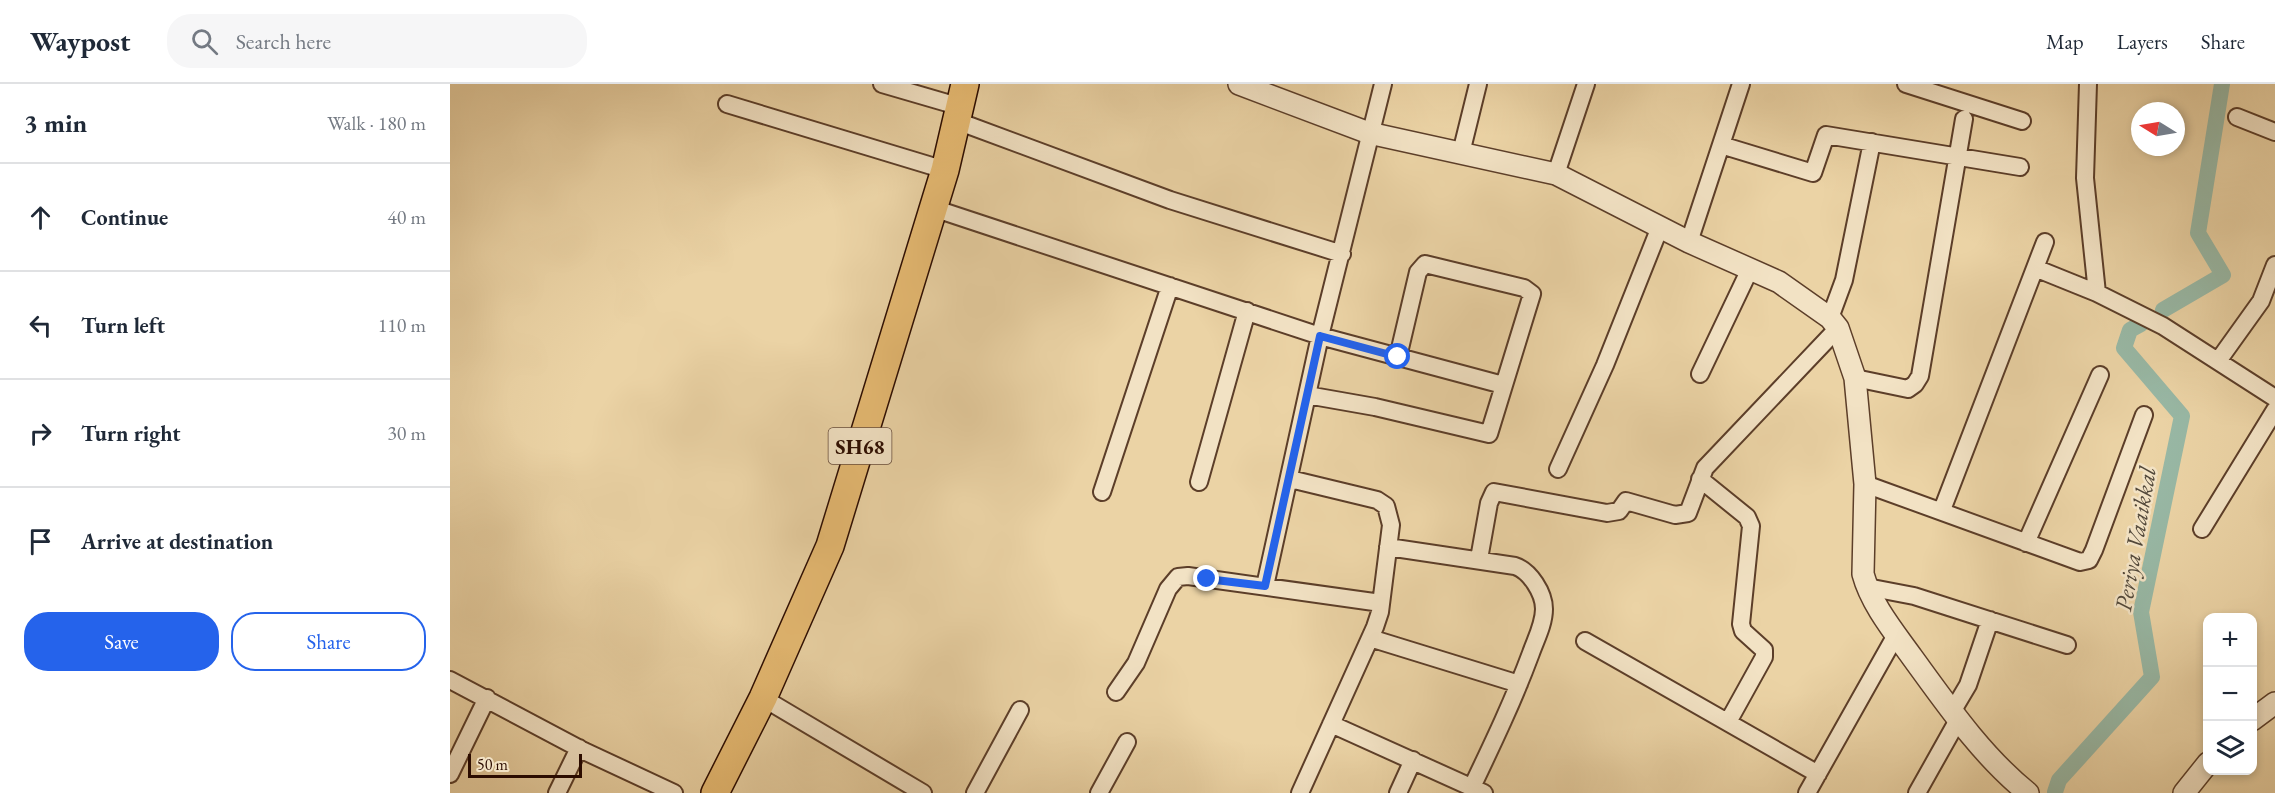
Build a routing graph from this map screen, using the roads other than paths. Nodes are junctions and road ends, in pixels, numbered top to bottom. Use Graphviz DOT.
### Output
graph roads {
  1 [pos="882,84"];
  2 [pos="1239,84"];
  3 [pos="1383,84"];
  4 [pos="1478,84"];
  5 [pos="1586,84"];
  6 [pos="1741,84"];
  7 [pos="1906,84"];
  8 [pos="2088,84"];
  9 [pos="727,104"];
  10 [pos="961,104"];
  11 [pos="2238,117"];
  12 [pos="1964,119"];
  13 [pos="2022,121"];
  14 [pos="2275,132"];
  15 [pos="1370,133"];
  16 [pos="1872,142"];
  17 [pos="1721,145"];
  18 [pos="1461,153"];
  19 [pos="1958,156"];
  20 [pos="2020,167"];
  21 [pos="945,170"];
  22 [pos="1556,174"];
  23 [pos="933,208"];
  24 [pos="1660,227"];
  25 [pos="1689,242"];
  26 [pos="2045,242"];
  27 [pos="1342,254"];
  28 [pos="2275,265"];
  29 [pos="2035,268"];
  30 [pos="1750,269"];
  31 [pos="1170,286"];
  32 [pos="2097,293"];
  33 [pos="1246,311"];
  34 [pos="1834,323"];
  35 [pos="1320,336"];
  36 [pos="1398,357"];
  37 [pos="2218,361"];
  38 [pos="1700,374"];
  39 [pos="2100,375"];
  40 [pos="1855,378"];
  41 [pos="1503,385"];
  42 [pos="1307,395"];
  43 [pos="2275,398"];
  44 [pos="2275,410"];
  45 [pos="2144,415"];
  46 [pos="1558,469"];
  47 [pos="1700,478"];
  48 [pos="1290,479"];
  49 [pos="1199,482"];
  50 [pos="1865,484"];
  51 [pos="1102,492"];
  52 [pos="1941,510"];
  53 [pos="2202,529"];
  54 [pos="2026,543"];
  55 [pos="1388,547"];
  56 [pos="1479,559"];
  57 [pos="1265,586"];
  58 [pos="1867,587"];
  59 [pos="1381,603"];
  60 [pos="1989,620"];
  61 [pos="1896,635"];
  62 [pos="1370,638"];
  63 [pos="1585,641"];
  64 [pos="2067,645"];
  65 [pos="450,680"];
  66 [pos="1519,684"];
  67 [pos="1116,692"];
  68 [pos="487,698"];
  69 [pos="763,698"];
  70 [pos="2275,703"];
  71 [pos="1020,710"];
  72 [pos="1955,716"];
  73 [pos="2257,717"];
  74 [pos="1728,722"];
  75 [pos="1331,724"];
  76 [pos="1127,742"];
  77 [pos="579,748"];
  78 [pos="1413,760"];
  79 [pos="2203,769"];
  80 [pos="450,774"];
  81 [pos="1818,774"];
  82 [pos="1478,790"];
  83 [pos="557,793"];
  84 [pos="674,793"];
  85 [pos="715,793"];
  86 [pos="923,793"];
  87 [pos="975,793"];
  88 [pos="1099,793"];
  89 [pos="1299,793"];
  90 [pos="1398,793"];
  91 [pos="1807,793"];
  92 [pos="1917,793"];
  93 [pos="2028,793"];
  94 [pos="2184,793"];
  1 -- 10 [label="street"];
  2 -- 15 [label="street"];
  3 -- 15 [label="street"];
  4 -- 18 [label="street"];
  5 -- 22 [label="street"];
  6 -- 17 [label="street"];
  7 -- 13 [label="street"];
  8 -- 32 [label="street"];
  9 -- 21 [label="street"];
  10 -- 21 [label="main road, SH68"];
  10 -- 27 [label="street"];
  11 -- 14 [label="street"];
  12 -- 19 [label="street"];
  15 -- 18 [label="street"];
  15 -- 27 [label="street"];
  16 -- 17 [label="street"];
  16 -- 19 [label="street"];
  16 -- 34 [label="street"];
  17 -- 25 [label="street"];
  18 -- 22 [label="street"];
  19 -- 20 [label="street"];
  19 -- 40 [label="street"];
  21 -- 23 [label="main road, SH68"];
  22 -- 24 [label="street"];
  23 -- 31 [label="street"];
  23 -- 69 [label="main road, SH68"];
  24 -- 25 [label="street"];
  24 -- 46 [label="street"];
  25 -- 30 [label="street"];
  26 -- 29 [label="street"];
  27 -- 35 [label="street"];
  28 -- 37 [label="street"];
  29 -- 32 [label="street"];
  29 -- 52 [label="street"];
  30 -- 34 [label="street"];
  30 -- 38 [label="street"];
  31 -- 33 [label="street"];
  31 -- 51 [label="street"];
  32 -- 37 [label="street"];
  33 -- 35 [label="street"];
  33 -- 49 [label="street"];
  34 -- 40 [label="street"];
  34 -- 47 [label="street"];
  35 -- 36 [label="street"];
  35 -- 42 [label="street"];
  36 -- 41 [label="street"];
  36 -- 41 [label="street"];
  37 -- 43 [label="street"];
  39 -- 54 [label="street"];
  40 -- 50 [label="street"];
  41 -- 42 [label="street"];
  42 -- 48 [label="street"];
  44 -- 53 [label="street"];
  45 -- 54 [label="street"];
  47 -- 56 [label="street"];
  47 -- 74 [label="street"];
  48 -- 55 [label="street"];
  48 -- 57 [label="street"];
  50 -- 52 [label="street"];
  50 -- 58 [label="street"];
  52 -- 54 [label="street"];
  55 -- 56 [label="street"];
  55 -- 59 [label="street"];
  56 -- 66 [label="street"];
  57 -- 59 [label="street"];
  57 -- 67 [label="street"];
  58 -- 60 [label="street"];
  58 -- 61 [label="street"];
  59 -- 62 [label="street"];
  60 -- 64 [label="street"];
  60 -- 72 [label="street"];
  61 -- 72 [label="street"];
  61 -- 81 [label="street"];
  62 -- 66 [label="street"];
  62 -- 75 [label="street"];
  63 -- 74 [label="street"];
  65 -- 68 [label="street"];
  66 -- 82 [label="street"];
  68 -- 77 [label="street"];
  68 -- 80 [label="street"];
  69 -- 85 [label="main road, SH68"];
  69 -- 86 [label="street"];
  70 -- 73 [label="street"];
  71 -- 87 [label="street"];
  72 -- 92 [label="street"];
  72 -- 93 [label="street"];
  74 -- 81 [label="street"];
  75 -- 78 [label="street"];
  75 -- 89 [label="street"];
  76 -- 88 [label="street"];
  77 -- 83 [label="street"];
  77 -- 84 [label="street"];
  78 -- 82 [label="street"];
  78 -- 90 [label="street"];
  79 -- 94 [label="street"];
  81 -- 91 [label="street"];
}
